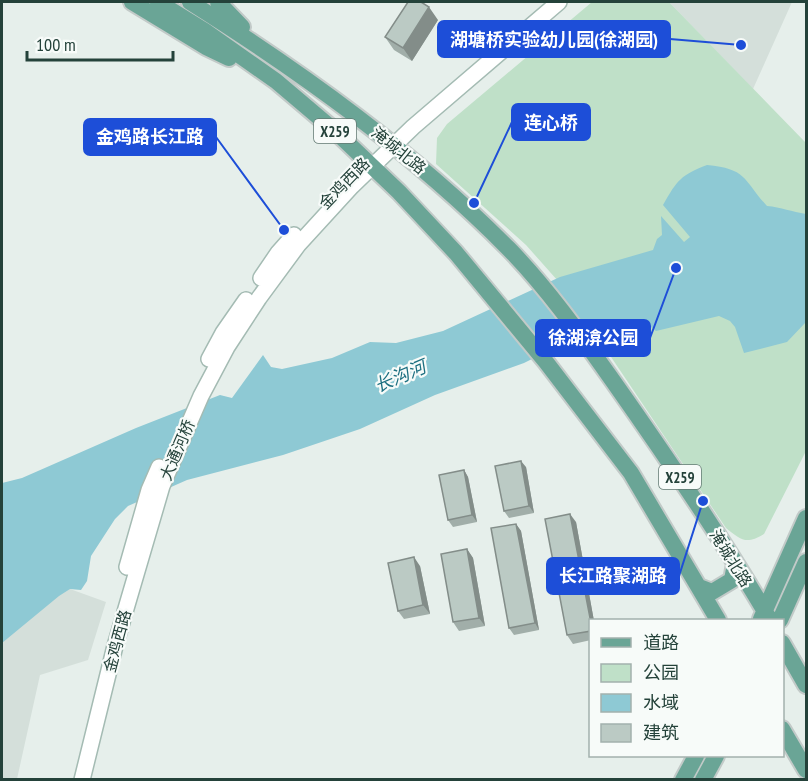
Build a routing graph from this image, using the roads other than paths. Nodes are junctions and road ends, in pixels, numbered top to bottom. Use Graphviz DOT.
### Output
graph roads {
  1 [pos="132,2"];
  2 [pos="158,2"];
  3 [pos="190,2"];
  4 [pos="218,2"];
  5 [pos="543,2"];
  6 [pos="559,2"];
  7 [pos="259,45"];
  8 [pos="276,81"];
  9 [pos="392,142"];
  10 [pos="368,164"];
  11 [pos="195,399"];
  12 [pos="150,505"];
  13 [pos="807,518"];
  14 [pos="807,562"];
  15 [pos="735,564"];
  16 [pos="699,587"];
  17 [pos="765,617"];
  18 [pos="717,619"];
  19 [pos="781,619"];
  20 [pos="784,645"];
  21 [pos="807,685"];
  22 [pos="784,731"];
  23 [pos="695,757"];
  24 [pos="715,757"];
  25 [pos="807,770"];
  26 [pos="74,780"];
  27 [pos="82,780"];
  28 [pos="683,780"];
  29 [pos="703,780"];
  1 -- 8 [label="main road"];
  2 -- 8 [label="main road, 淹城北路 / X259"];
  3 -- 7 [label="main road, 淹城北路 / X259"];
  4 -- 7 [label="main road"];
  5 -- 9 [label="street, 金鸡西路"];
  6 -- 9 [label="street, 金鸡西路"];
  7 -- 9 [label="main road, 淹城北路 / X259"];
  8 -- 10 [label="main road, 淹城北路 / X259"];
  9 -- 10 [label="street, 金鸡西路"];
  9 -- 15 [label="main road, 淹城北路 / X259"];
  10 -- 11 [label="street, 金鸡西路"];
  10 -- 16 [label="main road, 淹城北路 / X259"];
  11 -- 12 [label="street, 大通河桥"];
  12 -- 26 [label="street, 金鸡西路"];
  12 -- 27 [label="street, 金鸡西路"];
  13 -- 17 [label="main road"];
  14 -- 19 [label="main road"];
  15 -- 16 [label="main road"];
  15 -- 17 [label="main road, 淹城北路 / X259"];
  16 -- 18 [label="main road, X259"];
  20 -- 21 [label="main road"];
  22 -- 25 [label="main road"];
  23 -- 28 [label="main road"];
  24 -- 29 [label="main road"];
}
